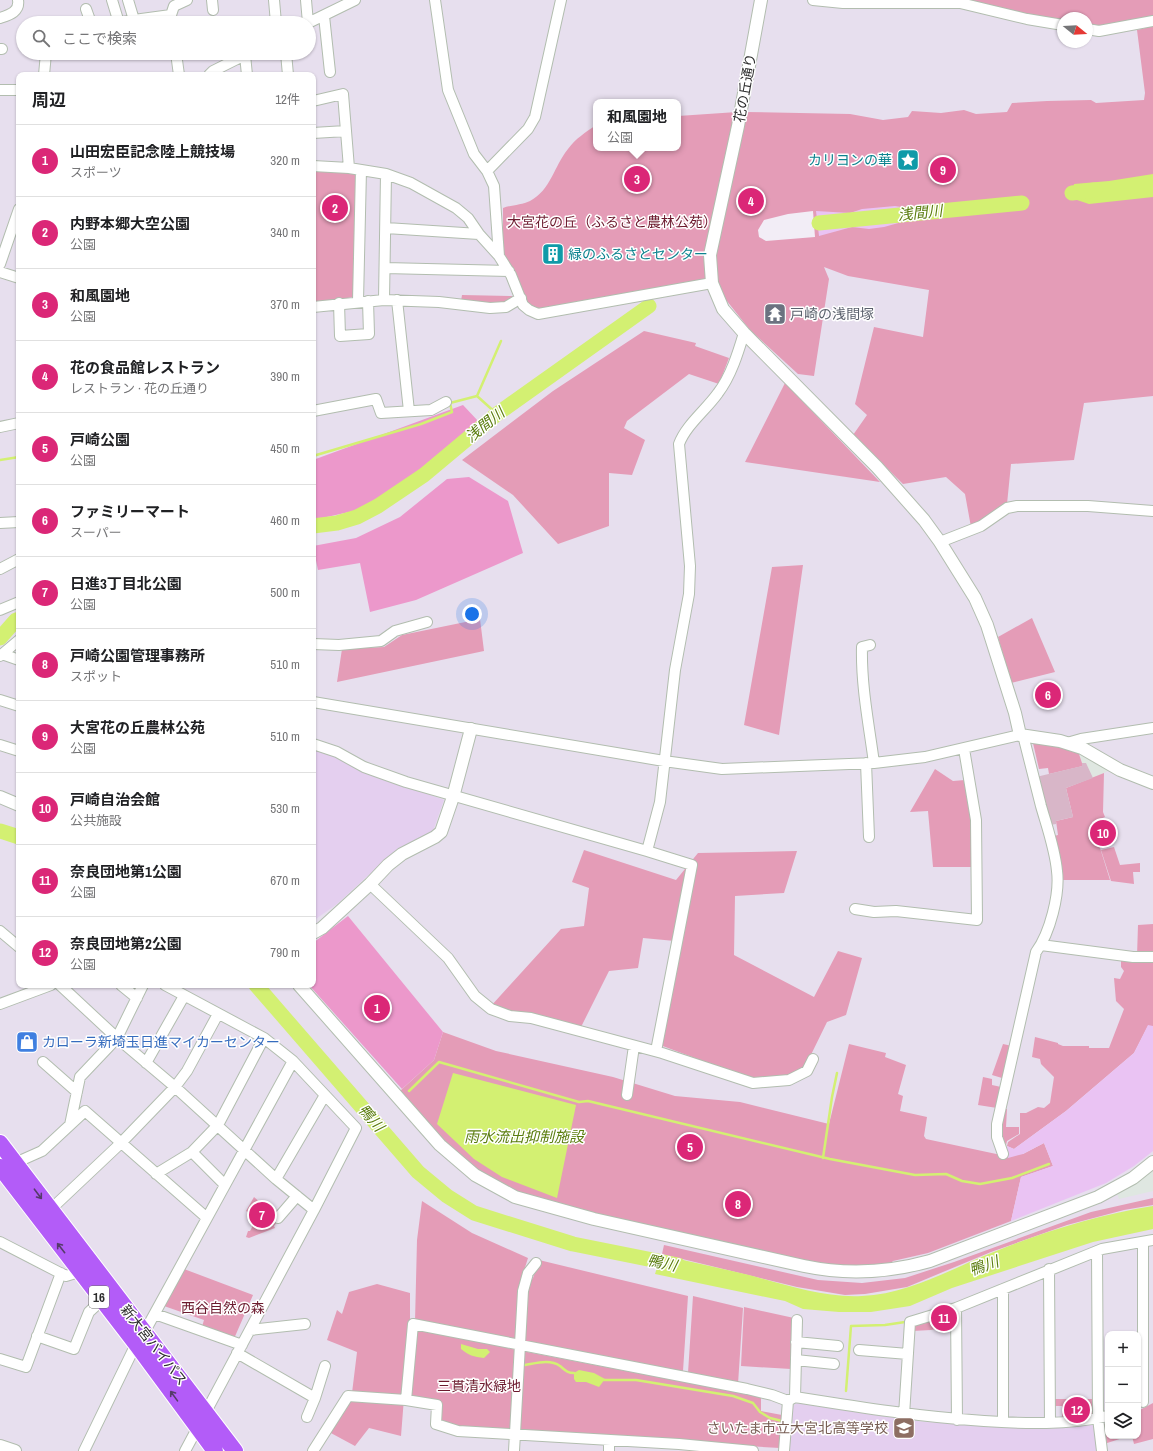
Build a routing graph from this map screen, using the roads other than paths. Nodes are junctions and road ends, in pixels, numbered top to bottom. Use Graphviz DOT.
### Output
graph roads {
  1 [pos="18,0"];
  2 [pos="112,0"];
  3 [pos="128,0"];
  4 [pos="187,0"];
  5 [pos="274,0"];
  6 [pos="306,0"];
  7 [pos="355,0"];
  8 [pos="435,0"];
  9 [pos="562,0"];
  10 [pos="761,0"];
  11 [pos="813,0"];
  12 [pos="843,2"];
  13 [pos="341,4"];
  14 [pos="86,9"];
  15 [pos="88,16"];
  16 [pos="117,16"];
  17 [pos="133,16"];
  18 [pos="172,16"];
  19 [pos="275,16"];
  20 [pos="307,16"];
  21 [pos="324,16"];
  22 [pos="0,18"];
  23 [pos="316,20"];
  24 [pos="1153,21"];
  25 [pos="1057,24"];
  26 [pos="1093,30"];
  27 [pos="45,60"];
  28 [pos="177,60"];
  29 [pos="235,60"];
  30 [pos="247,60"];
  31 [pos="287,60"];
  32 [pos="44,72"];
  33 [pos="179,72"];
  34 [pos="212,72"];
  35 [pos="247,72"];
  36 [pos="288,72"];
  37 [pos="330,72"];
  38 [pos="0,90"];
  39 [pos="16,90"];
  40 [pos="316,100"];
  41 [pos="346,131"];
  42 [pos="316,133"];
  43 [pos="316,166"];
  44 [pos="349,168"];
  45 [pos="361,170"];
  46 [pos="487,171"];
  47 [pos="386,174"];
  48 [pos="16,218"];
  49 [pos="386,228"];
  50 [pos="479,234"];
  51 [pos="499,256"];
  52 [pos="0,264"];
  53 [pos="385,268"];
  54 [pos="509,271"];
  55 [pos="0,272"];
  56 [pos="16,277"];
  57 [pos="712,283"];
  58 [pos="521,298"];
  59 [pos="384,300"];
  60 [pos="397,300"];
  61 [pos="363,301"];
  62 [pos="339,303"];
  63 [pos="316,306"];
  64 [pos="744,333"];
  65 [pos="446,402"];
  66 [pos="316,410"];
  67 [pos="408,412"];
  68 [pos="16,424"];
  69 [pos="0,427"];
  70 [pos="1153,511"];
  71 [pos="16,522"];
  72 [pos="0,523"];
  73 [pos="940,542"];
  74 [pos="16,561"];
  75 [pos="0,569"];
  76 [pos="16,603"];
  77 [pos="0,610"];
  78 [pos="427,622"];
  79 [pos="16,642"];
  80 [pos="316,644"];
  81 [pos="870,645"];
  82 [pos="1,655"];
  83 [pos="16,659"];
  84 [pos="0,700"];
  85 [pos="316,703"];
  86 [pos="16,705"];
  87 [pos="1153,728"];
  88 [pos="471,729"];
  89 [pos="1021,735"];
  90 [pos="1067,743"];
  91 [pos="0,745"];
  92 [pos="316,745"];
  93 [pos="964,749"];
  94 [pos="16,750"];
  95 [pos="664,762"];
  96 [pos="870,763"];
  97 [pos="1153,784"];
  98 [pos="0,797"];
  99 [pos="453,797"];
  100 [pos="16,804"];
  101 [pos="869,837"];
  102 [pos="647,851"];
  103 [pos="370,884"];
  104 [pos="855,909"];
  105 [pos="0,931"];
  106 [pos="316,931"];
  107 [pos="16,944"];
  108 [pos="1041,945"];
  109 [pos="1153,957"];
  110 [pos="43,988"];
  111 [pos="63,988"];
  112 [pos="125,988"];
  113 [pos="142,988"];
  114 [pos="170,988"];
  115 [pos="302,988"];
  116 [pos="184,996"];
  117 [pos="137,998"];
  118 [pos="0,1004"];
  119 [pos="218,1014"];
  120 [pos="117,1038"];
  121 [pos="264,1038"];
  122 [pos="634,1046"];
  123 [pos="656,1051"];
  124 [pos="813,1059"];
  125 [pos="293,1061"];
  126 [pos="44,1062"];
  127 [pos="146,1062"];
  128 [pos="176,1087"];
  129 [pos="77,1092"];
  130 [pos="325,1095"];
  131 [pos="627,1095"];
  132 [pos="70,1125"];
  133 [pos="218,1125"];
  134 [pos="0,1143"];
  135 [pos="121,1143"];
  136 [pos="245,1150"];
  137 [pos="192,1152"];
  138 [pos="1003,1154"];
  139 [pos="1153,1162"];
  140 [pos="5,1170"];
  141 [pos="156,1174"];
  142 [pos="276,1179"];
  143 [pos="225,1185"];
  144 [pos="297,1196"];
  145 [pos="50,1210"];
  146 [pos="314,1210"];
  147 [pos="207,1218"];
  148 [pos="278,1218"];
  149 [pos="1148,1241"];
  150 [pos="0,1242"];
  151 [pos="1097,1251"];
  152 [pos="536,1263"];
  153 [pos="1049,1269"];
  154 [pos="79,1272"];
  155 [pos="61,1273"];
  156 [pos="1003,1289"];
  157 [pos="102,1300"];
  158 [pos="956,1308"];
  159 [pos="155,1314"];
  160 [pos="797,1320"];
  161 [pos="305,1324"];
  162 [pos="250,1330"];
  163 [pos="38,1336"];
  164 [pos="140,1338"];
  165 [pos="796,1342"];
  166 [pos="519,1345"];
  167 [pos="838,1346"];
  168 [pos="240,1349"];
  169 [pos="858,1350"];
  170 [pos="908,1354"];
  171 [pos="0,1358"];
  172 [pos="796,1360"];
  173 [pos="834,1364"];
  174 [pos="324,1366"];
  175 [pos="1141,1383"];
  176 [pos="1153,1395"];
  177 [pos="315,1398"];
  178 [pos="792,1399"];
  179 [pos="406,1400"];
  180 [pos="1141,1402"];
  181 [pos="206,1412"];
  182 [pos="904,1415"];
  183 [pos="307,1417"];
  184 [pos="1103,1417"];
  185 [pos="957,1420"];
  186 [pos="1003,1422"];
  187 [pos="1050,1423"];
  188 [pos="198,1427"];
  189 [pos="515,1434"];
  190 [pos="609,1440"];
  191 [pos="0,1446"];
  192 [pos="679,1448"];
  193 [pos="14,1451"];
  194 [pos="84,1451"];
  195 [pos="185,1451"];
  196 [pos="215,1451"];
  197 [pos="235,1451"];
  198 [pos="313,1451"];
  199 [pos="514,1451"];
  200 [pos="609,1451"];
  201 [pos="753,1451"];
  202 [pos="784,1451"];
  203 [pos="1102,1451"];
  1 -- 22 [label="street"];
  2 -- 16 [label="street"];
  3 -- 17 [label="street"];
  4 -- 18 [label="street"];
  5 -- 19 [label="street"];
  6 -- 20 [label="street"];
  7 -- 13 [label="street"];
  8 -- 46 [label="street"];
  9 -- 46 [label="street"];
  10 -- 57 [label="street, 花の丘通り"];
  11 -- 12 [label="street"];
  12 -- 25 [label="street"];
  13 -- 21 [label="street"];
  14 -- 15 [label="street"];
  21 -- 23 [label="street"];
  21 -- 37 [label="street"];
  24 -- 26 [label="street"];
  27 -- 32 [label="street"];
  28 -- 33 [label="street"];
  29 -- 34 [label="street"];
  30 -- 35 [label="street"];
  31 -- 36 [label="street"];
  38 -- 39 [label="street"];
  40 -- 41 [label="street"];
  41 -- 42 [label="street"];
  41 -- 44 [label="street"];
  43 -- 44 [label="street"];
  44 -- 45 [label="street"];
  45 -- 47 [label="street"];
  45 -- 61 [label="street"];
  46 -- 51 [label="street"];
  47 -- 49 [label="street"];
  47 -- 50 [label="street"];
  48 -- 52 [label="street"];
  49 -- 50 [label="street"];
  49 -- 53 [label="street"];
  50 -- 51 [label="street"];
  51 -- 54 [label="street"];
  53 -- 54 [label="street"];
  53 -- 59 [label="street"];
  54 -- 58 [label="street"];
  55 -- 56 [label="street"];
  57 -- 58 [label="street"];
  57 -- 64 [label="street, 花の丘通り"];
  58 -- 60 [label="street"];
  59 -- 60 [label="street"];
  59 -- 61 [label="street"];
  60 -- 67 [label="street"];
  61 -- 62 [label="street"];
  61 -- 62 [label="street"];
  62 -- 63 [label="street"];
  64 -- 73 [label="street, 花の丘通り"];
  64 -- 95 [label="street"];
  65 -- 67 [label="street"];
  66 -- 67 [label="street"];
  68 -- 69 [label="street"];
  70 -- 73 [label="street"];
  71 -- 72 [label="street"];
  73 -- 89 [label="street, 花の丘通り"];
  74 -- 75 [label="street"];
  76 -- 77 [label="street"];
  78 -- 80 [label="street"];
  79 -- 82 [label="street"];
  81 -- 96 [label="street"];
  82 -- 83 [label="street"];
  84 -- 86 [label="street"];
  85 -- 88 [label="street"];
  87 -- 90 [label="street"];
  88 -- 95 [label="street"];
  88 -- 99 [label="street"];
  89 -- 90 [label="street"];
  89 -- 93 [label="street"];
  89 -- 108 [label="street"];
  90 -- 97 [label="street"];
  91 -- 94 [label="street"];
  92 -- 99 [label="street"];
  93 -- 96 [label="street"];
  93 -- 104 [label="street"];
  95 -- 96 [label="street"];
  95 -- 102 [label="street"];
  96 -- 101 [label="street"];
  98 -- 100 [label="street"];
  99 -- 102 [label="street"];
  99 -- 103 [label="street"];
  102 -- 123 [label="street"];
  103 -- 106 [label="street"];
  103 -- 122 [label="street"];
  105 -- 107 [label="street"];
  108 -- 109 [label="street"];
  108 -- 138 [label="street"];
  110 -- 118 [label="street"];
  111 -- 120 [label="street"];
  112 -- 117 [label="street"];
  113 -- 117 [label="street"];
  114 -- 116 [label="street"];
  115 -- 139 [label="street"];
  116 -- 119 [label="street"];
  116 -- 127 [label="street"];
  117 -- 120 [label="street"];
  119 -- 121 [label="street"];
  119 -- 128 [label="street"];
  120 -- 127 [label="street"];
  120 -- 129 [label="street"];
  121 -- 125 [label="street"];
  121 -- 133 [label="street"];
  122 -- 123 [label="street"];
  122 -- 131 [label="street"];
  123 -- 124 [label="street"];
  125 -- 130 [label="street"];
  125 -- 136 [label="street"];
  126 -- 129 [label="street"];
  127 -- 128 [label="street"];
  128 -- 133 [label="street"];
  128 -- 135 [label="street"];
  129 -- 132 [label="street"];
  130 -- 142 [label="street"];
  130 -- 146 [label="street"];
  132 -- 135 [label="street"];
  132 -- 140 [label="street"];
  133 -- 136 [label="street"];
  133 -- 137 [label="street"];
  134 -- 140 [label="highway, 新大宮バイパス / 16"];
  135 -- 141 [label="street"];
  135 -- 145 [label="street"];
  136 -- 142 [label="street"];
  136 -- 143 [label="street"];
  137 -- 141 [label="street"];
  137 -- 143 [label="street"];
  140 -- 145 [label="highway, 新大宮バイパス / 16, one-way"];
  154 -- 140 [label="highway, 新大宮バイパス / 16, one-way"];
  141 -- 147 [label="street"];
  142 -- 144 [label="street"];
  143 -- 147 [label="street"];
  144 -- 146 [label="street"];
  144 -- 148 [label="street"];
  145 -- 164 [label="highway, 新大宮バイパス / 16"];
  146 -- 162 [label="street"];
  147 -- 159 [label="street"];
  149 -- 151 [label="street"];
  149 -- 175 [label="street"];
  150 -- 155 [label="street"];
  151 -- 153 [label="street"];
  151 -- 184 [label="street"];
  152 -- 166 [label="street"];
  153 -- 156 [label="street"];
  153 -- 187 [label="street"];
  154 -- 155 [label="street"];
  154 -- 157 [label="highway, 新大宮バイパス / 16"];
  155 -- 163 [label="street"];
  156 -- 158 [label="street"];
  156 -- 186 [label="street"];
  157 -- 163 [label="street"];
  157 -- 164 [label="highway, 新大宮バイパス / 16"];
  158 -- 170 [label="street"];
  158 -- 185 [label="street"];
  159 -- 164 [label="street"];
  159 -- 168 [label="street"];
  160 -- 165 [label="street"];
  161 -- 162 [label="street"];
  162 -- 168 [label="street"];
  163 -- 171 [label="street"];
  164 -- 181 [label="highway, 新大宮バイパス / 16"];
  188 -- 164 [label="highway, 新大宮バイパス / 16, one-way"];
  164 -- 194 [label="street"];
  165 -- 167 [label="street"];
  165 -- 172 [label="street"];
  166 -- 178 [label="street"];
  166 -- 179 [label="street"];
  166 -- 189 [label="street"];
  168 -- 177 [label="street"];
  168 -- 181 [label="street"];
  169 -- 170 [label="street"];
  170 -- 182 [label="street"];
  172 -- 173 [label="street"];
  172 -- 178 [label="street"];
  174 -- 177 [label="street"];
  176 -- 180 [label="street"];
  177 -- 183 [label="street"];
  178 -- 182 [label="street"];
  178 -- 202 [label="street"];
  179 -- 189 [label="street"];
  179 -- 198 [label="street"];
  181 -- 188 [label="street"];
  181 -- 197 [label="highway, 新大宮バイパス / 16"];
  182 -- 185 [label="street"];
  184 -- 187 [label="street"];
  184 -- 203 [label="street"];
  185 -- 186 [label="street"];
  186 -- 187 [label="street"];
  188 -- 195 [label="street"];
  188 -- 196 [label="highway, 新大宮バイパス / 16"];
  189 -- 190 [label="street"];
  189 -- 199 [label="street"];
  190 -- 192 [label="street"];
  190 -- 200 [label="street"];
  191 -- 193 [label="street"];
  192 -- 201 [label="street"];
}
